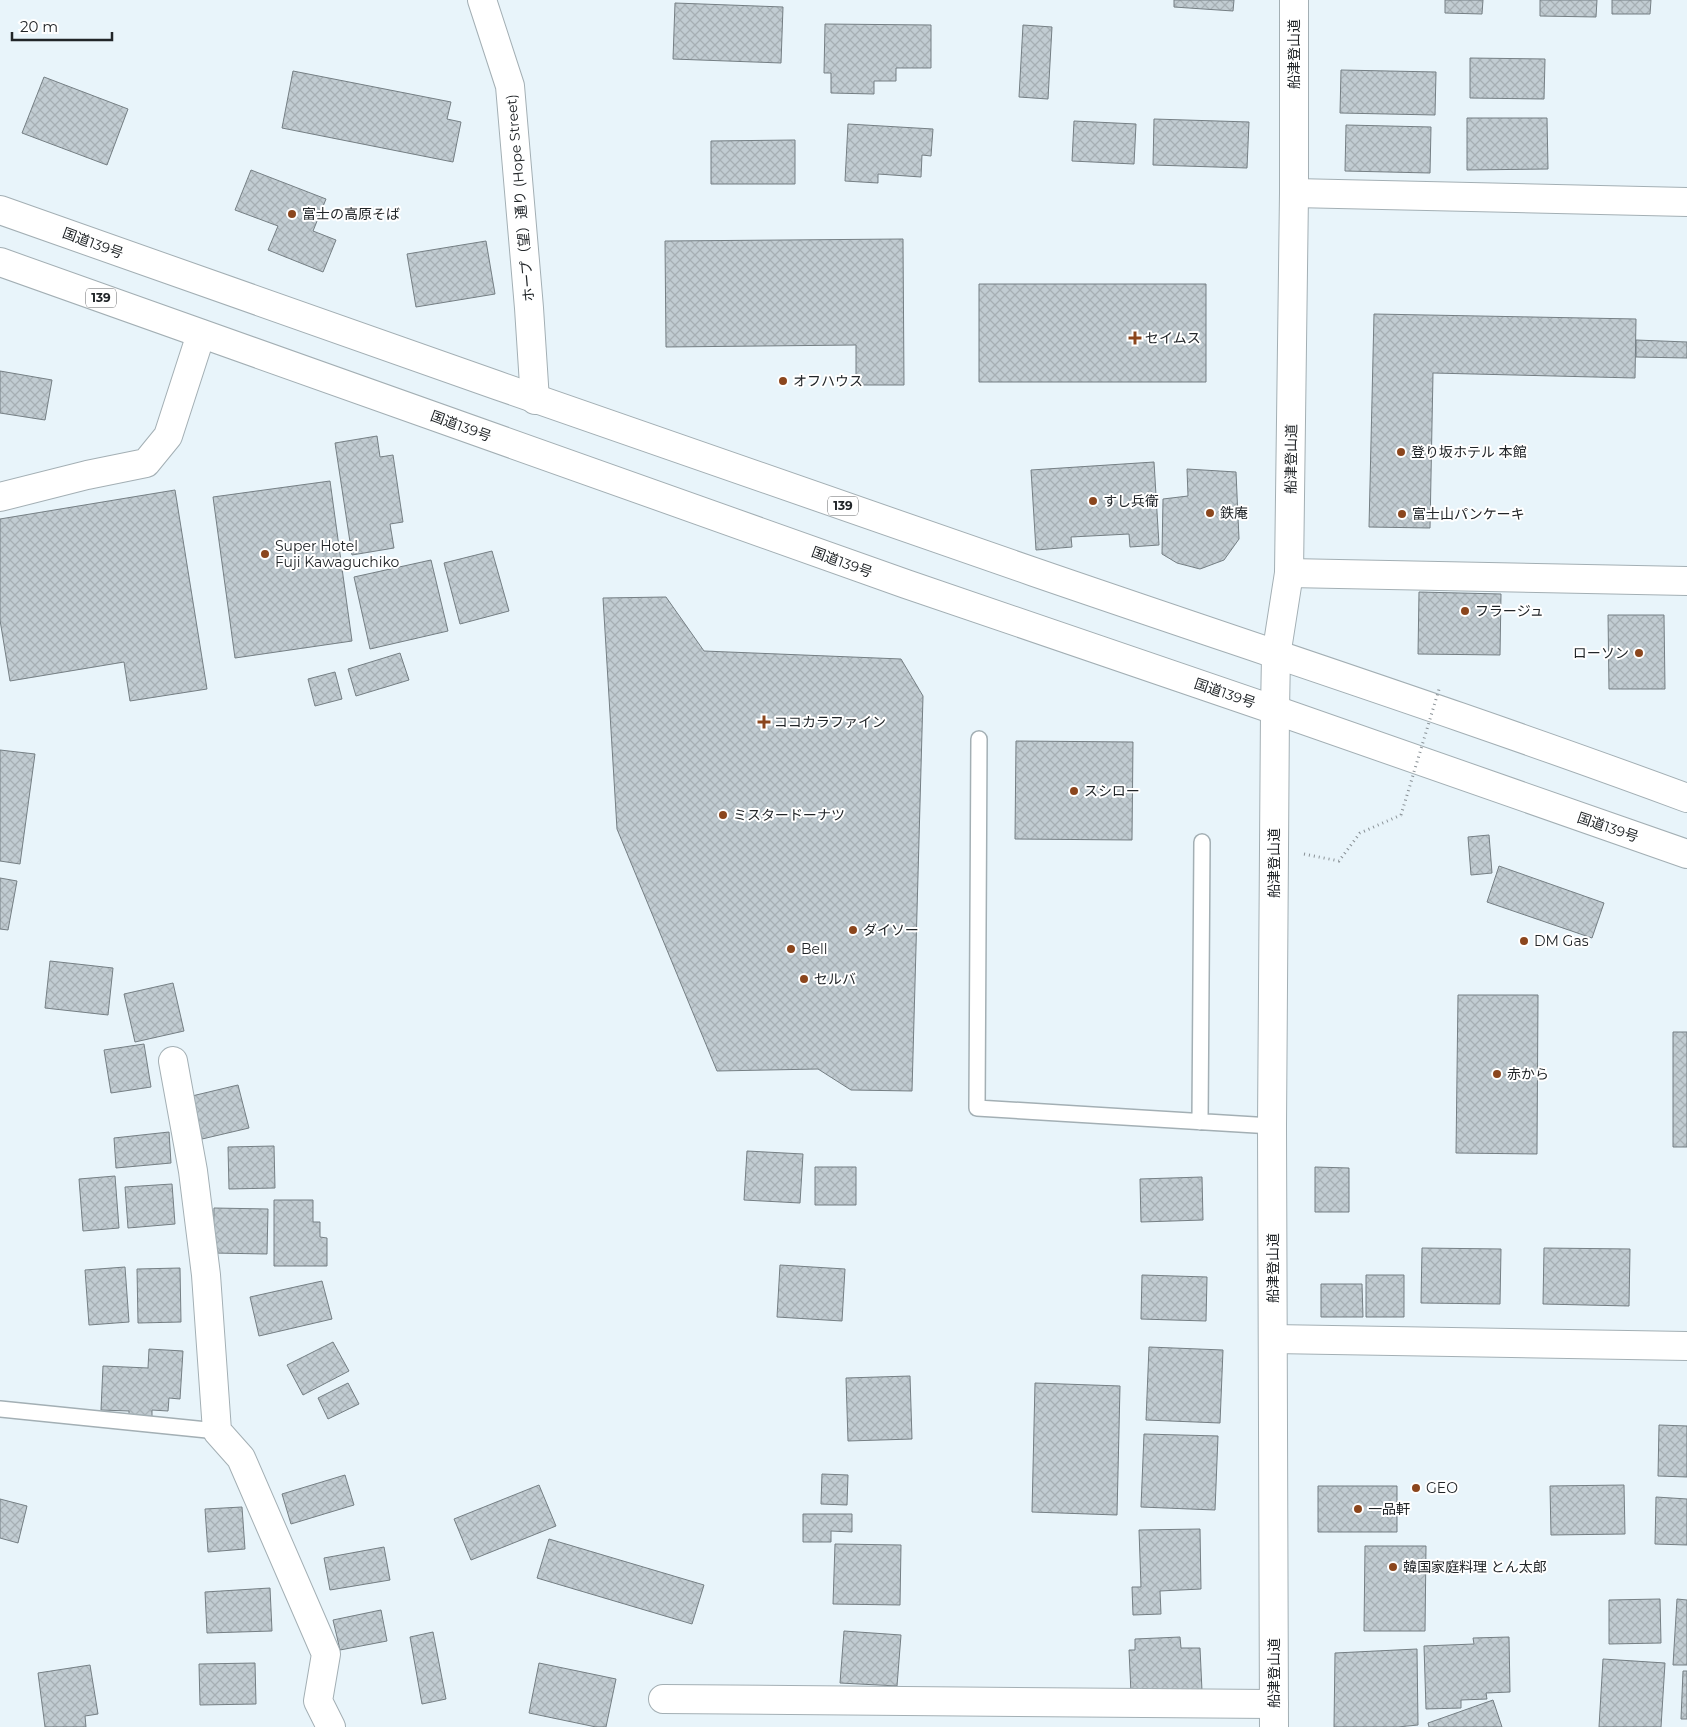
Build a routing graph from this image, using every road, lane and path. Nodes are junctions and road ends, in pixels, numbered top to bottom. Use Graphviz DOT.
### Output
graph roads {
  1 [pos="482,0"];
  2 [pos="1294,0"];
  3 [pos="1294,193"];
  4 [pos="1687,202"];
  5 [pos="0,210"];
  6 [pos="0,262"];
  7 [pos="201,334"];
  8 [pos="535,400"];
  9 [pos="0,497"];
  10 [pos="1290,573"];
  11 [pos="1687,581"];
  12 [pos="1276,656"];
  13 [pos="1440,686"];
  14 [pos="1275,710"];
  15 [pos="979,739"];
  16 [pos="1687,798"];
  17 [pos="1202,842"];
  18 [pos="1687,854"];
  19 [pos="1339,861"];
  20 [pos="173,1061"];
  21 [pos="1200,1122"];
  22 [pos="1272,1126"];
  23 [pos="1273,1339"];
  24 [pos="1687,1346"];
  25 [pos="0,1409"];
  26 [pos="218,1431"];
  27 [pos="664,1699"];
  28 [pos="1274,1716"];
  29 [pos="331,1727"];
  1 -- 8 [label="main road, ホープ（望）通り (Hope Street)"];
  2 -- 3 [label="main road, 船津登山道"];
  3 -- 4 [label="main road"];
  3 -- 10 [label="main road, 船津登山道"];
  5 -- 8 [label="main road, 国道139号 / 139"];
  6 -- 7 [label="main road, 国道139号 / 139"];
  7 -- 9 [label="main road"];
  7 -- 14 [label="main road, 国道139号 / 139"];
  8 -- 12 [label="main road, 国道139号 / 139"];
  10 -- 11 [label="main road"];
  10 -- 12 [label="main road, 船津登山道"];
  12 -- 14 [label="main road, 船津登山道"];
  12 -- 16 [label="main road, 国道139号 / 139"];
  13 -- 19 [label="path, bridge"];
  14 -- 18 [label="main road, 国道139号 / 139"];
  14 -- 22 [label="main road, 船津登山道"];
  15 -- 21 [label="lane"];
  17 -- 21 [label="lane"];
  20 -- 26 [label="main road"];
  21 -- 22 [label="lane"];
  22 -- 23 [label="main road, 船津登山道"];
  23 -- 24 [label="main road"];
  23 -- 28 [label="main road, 船津登山道"];
  25 -- 26 [label="lane"];
  26 -- 29 [label="main road"];
  27 -- 28 [label="main road"];
}
